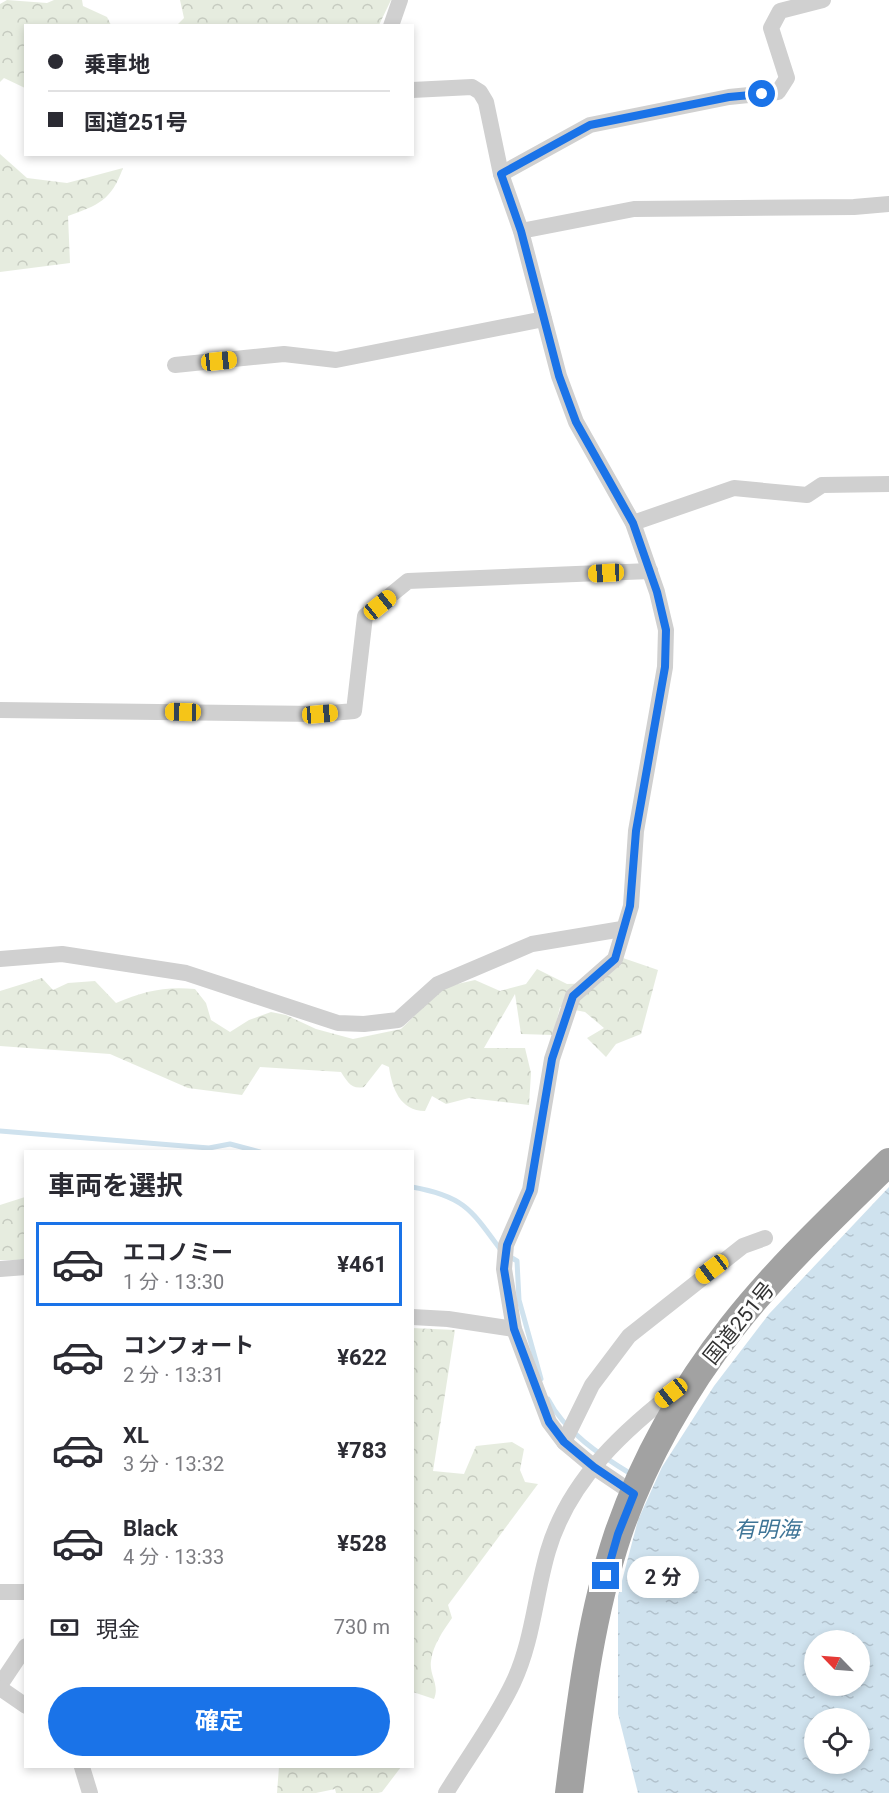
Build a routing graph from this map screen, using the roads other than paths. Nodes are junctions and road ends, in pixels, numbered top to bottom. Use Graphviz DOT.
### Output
graph roads {
  1 [pos="400,0"];
  2 [pos="823,0"];
  3 [pos="392,24"];
  4 [pos="414,90"];
  5 [pos="501,174"];
  6 [pos="889,204"];
  7 [pos="521,231"];
  8 [pos="544,319"];
  9 [pos="175,365"];
  10 [pos="889,484"];
  11 [pos="633,523"];
  12 [pos="650,571"];
  13 [pos="0,710"];
  14 [pos="622,929"];
  15 [pos="0,959"];
  16 [pos="889,1162"];
  17 [pos="765,1238"];
  18 [pos="24,1267"];
  19 [pos="0,1269"];
  20 [pos="414,1317"];
  21 [pos="514,1329"];
  22 [pos="700,1371"];
  23 [pos="568,1433"];
  24 [pos="601,1459"];
  25 [pos="638,1485"];
  26 [pos="0,1592"];
  27 [pos="24,1592"];
  28 [pos="24,1649"];
  29 [pos="0,1687"];
  30 [pos="24,1705"];
  31 [pos="82,1768"];
  32 [pos="90,1793"];
  33 [pos="446,1793"];
  34 [pos="568,1793"];
  1 -- 3 [label="street"];
  2 -- 5 [label="street"];
  4 -- 5 [label="street"];
  5 -- 7 [label="street"];
  6 -- 7 [label="street"];
  7 -- 8 [label="street"];
  8 -- 9 [label="street"];
  8 -- 11 [label="street"];
  10 -- 11 [label="street"];
  11 -- 12 [label="street"];
  12 -- 13 [label="street"];
  12 -- 14 [label="street"];
  14 -- 15 [label="street"];
  14 -- 21 [label="street"];
  16 -- 22 [label="highway, 国道251号"];
  17 -- 23 [label="street"];
  18 -- 19 [label="street"];
  20 -- 21 [label="street"];
  21 -- 23 [label="street"];
  22 -- 24 [label="street"];
  22 -- 25 [label="highway, 国道251号"];
  23 -- 24 [label="street"];
  24 -- 25 [label="street"];
  24 -- 33 [label="street"];
  25 -- 34 [label="highway, 国道251号"];
  26 -- 27 [label="street"];
  28 -- 29 [label="street"];
  29 -- 30 [label="street"];
  31 -- 32 [label="street"];
}
